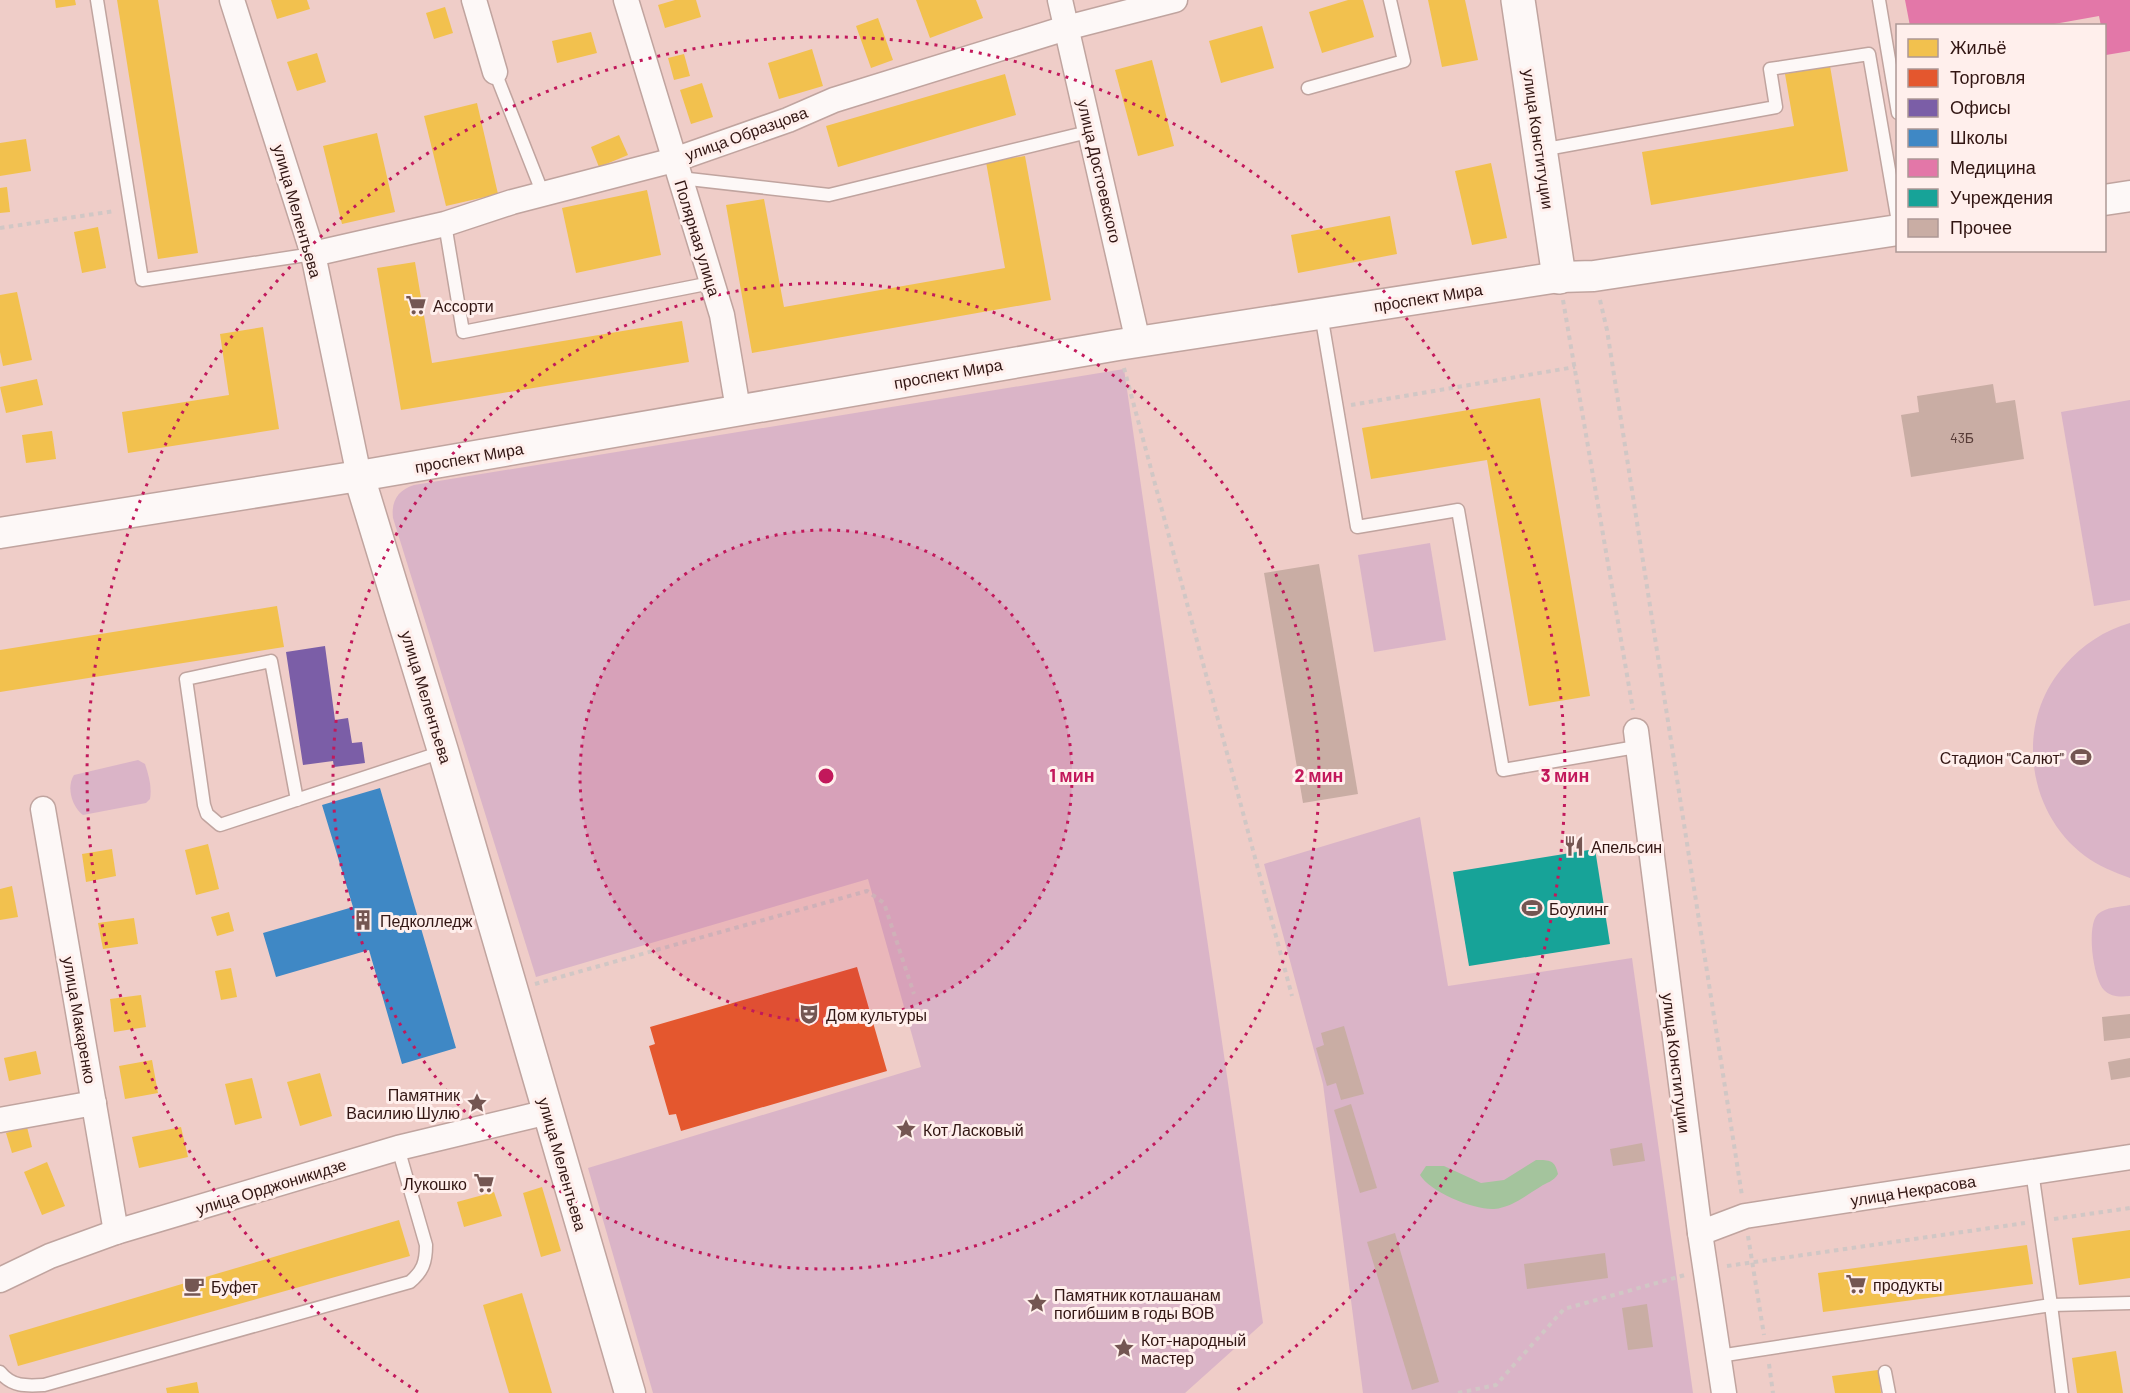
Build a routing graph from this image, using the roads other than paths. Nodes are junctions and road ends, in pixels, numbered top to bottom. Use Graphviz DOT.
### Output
graph roads {
  1 [pos="97,0"];
  2 [pos="232,0"];
  3 [pos="474,0"];
  4 [pos="626,0"];
  5 [pos="1060,0"];
  6 [pos="1175,0"];
  7 [pos="1390,0"];
  8 [pos="1518,0"];
  9 [pos="1879,0"];
  10 [pos="1066,28"];
  11 [pos="495,72"];
  12 [pos="1308,88"];
  13 [pos="1896,101"];
  14 [pos="1092,131"];
  15 [pos="1541,150"];
  16 [pos="677,169"];
  17 [pos="543,194"];
  18 [pos="2130,196"];
  19 [pos="2106,200"];
  20 [pos="1896,210"];
  21 [pos="445,224"];
  22 [pos="1896,230"];
  23 [pos="313,254"];
  24 [pos="1559,277"];
  25 [pos="711,283"];
  26 [pos="1321,314"];
  27 [pos="1128,343"];
  28 [pos="738,408"];
  29 [pos="358,476"];
  30 [pos="0,533"];
  31 [pos="1636,740"];
  32 [pos="443,751"];
  33 [pos="297,800"];
  34 [pos="43,809"];
  35 [pos="94,1103"];
  36 [pos="548,1112"];
  37 [pos="0,1120"];
  38 [pos="398,1148"];
  39 [pos="2130,1157"];
  40 [pos="2032,1171"];
  41 [pos="116,1232"];
  42 [pos="1700,1233"];
  43 [pos="0,1280"];
  44 [pos="2130,1303"];
  45 [pos="2051,1305"];
  46 [pos="1719,1356"];
  47 [pos="0,1372"];
  48 [pos="1885,1372"];
  49 [pos="44,1389"];
  50 [pos="630,1393"];
  51 [pos="1724,1393"];
  52 [pos="1889,1393"];
  53 [pos="2062,1393"];
  1 -- 23 [label="lane"];
  2 -- 23 [label="street, улица Мелентьева"];
  3 -- 11 [label="street"];
  4 -- 16 [label="street, Полярная улица"];
  5 -- 10 [label="street, улица Достоевского"];
  6 -- 10 [label="street, улица Образцова"];
  7 -- 12 [label="lane"];
  8 -- 15 [label="main road, улица Конституции"];
  9 -- 13 [label="lane"];
  10 -- 14 [label="street, улица Достоевского"];
  10 -- 16 [label="street, улица Образцова"];
  11 -- 17 [label="lane"];
  14 -- 16 [label="lane"];
  14 -- 27 [label="street, улица Достоевского"];
  15 -- 20 [label="lane"];
  15 -- 24 [label="main road, улица Конституции"];
  16 -- 17 [label="street, улица Образцова"];
  16 -- 25 [label="street, Полярная улица"];
  17 -- 21 [label="street, улица Образцова"];
  18 -- 19 [label="street"];
  21 -- 23 [label="street, улица Образцова"];
  21 -- 25 [label="lane"];
  22 -- 24 [label="street, проспект Мира"];
  23 -- 29 [label="street, улица Мелентьева"];
  24 -- 26 [label="street, проспект Мира"];
  25 -- 28 [label="street, Полярная улица"];
  26 -- 27 [label="street, проспект Мира"];
  26 -- 31 [label="lane"];
  27 -- 28 [label="street, проспект Мира"];
  28 -- 29 [label="street, проспект Мира"];
  29 -- 30 [label="street, проспект Мира"];
  29 -- 32 [label="street, улица Мелентьева"];
  31 -- 42 [label="street, улица Конституции"];
  32 -- 33 [label="lane"];
  32 -- 36 [label="street, улица Мелентьева"];
  33 -- 33 [label="lane"];
  34 -- 35 [label="street, улица Макаренко"];
  35 -- 37 [label="street"];
  35 -- 41 [label="street, улица Макаренко"];
  36 -- 38 [label="street, улица Орджоникидзе"];
  36 -- 50 [label="street, улица Мелентьева"];
  38 -- 41 [label="street, улица Орджоникидзе"];
  38 -- 49 [label="lane"];
  39 -- 40 [label="street, улица Некрасова"];
  40 -- 42 [label="street, улица Некрасова"];
  40 -- 45 [label="lane"];
  41 -- 43 [label="street, улица Орджоникидзе"];
  42 -- 46 [label="street, улица Конституции"];
  44 -- 45 [label="lane"];
  45 -- 46 [label="lane"];
  45 -- 53 [label="lane"];
  46 -- 51 [label="street, улица Конституции"];
  47 -- 49 [label="lane"];
  48 -- 52 [label="lane"];
}
